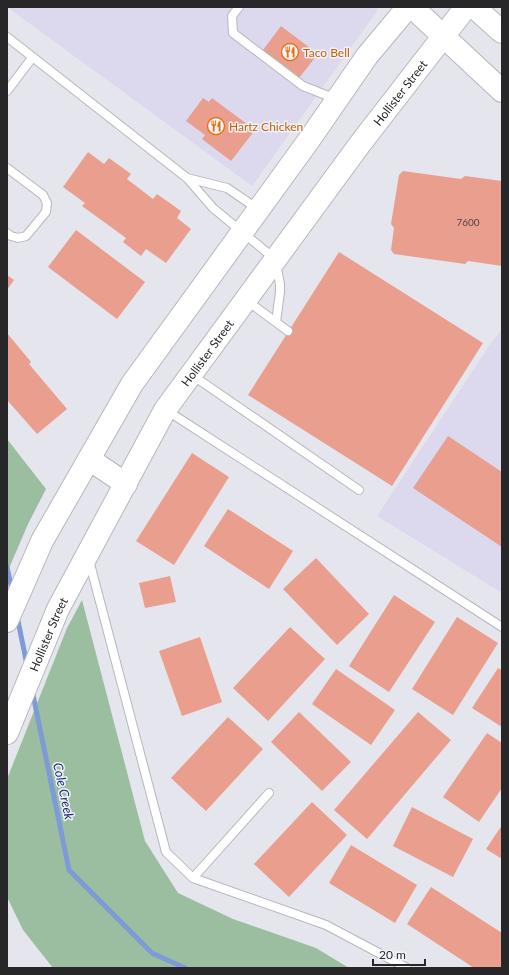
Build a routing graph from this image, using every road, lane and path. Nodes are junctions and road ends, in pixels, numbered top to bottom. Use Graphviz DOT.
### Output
graph roads {
  1 [pos="239,7"];
  2 [pos="408,7"];
  3 [pos="412,7"];
  4 [pos="466,7"];
  5 [pos="474,7"];
  6 [pos="502,32"];
  7 [pos="443,36"];
  8 [pos="7,37"];
  9 [pos="32,58"];
  10 [pos="7,91"];
  11 [pos="502,91"];
  12 [pos="337,100"];
  13 [pos="7,168"];
  14 [pos="187,178"];
  15 [pos="258,209"];
  16 [pos="242,232"];
  17 [pos="7,233"];
  18 [pos="276,259"];
  19 [pos="245,300"];
  20 [pos="276,322"];
  21 [pos="288,331"];
  22 [pos="191,375"];
  23 [pos="165,410"];
  24 [pos="89,459"];
  25 [pos="126,484"];
  26 [pos="359,490"];
  27 [pos="87,555"];
  28 [pos="7,621"];
  29 [pos="502,627"];
  30 [pos="7,733"];
  31 [pos="269,793"];
  32 [pos="192,878"];
  33 [pos="406,968"];
  1 -- 12 [label="lane"];
  2 -- 12 [label="main road"];
  3 -- 7 [label="main road"];
  4 -- 7 [label="main road, Hollister Street"];
  5 -- 6 [label="main road"];
  7 -- 11 [label="main road"];
  7 -- 18 [label="main road, Hollister Street"];
  8 -- 9 [label="lane"];
  9 -- 10 [label="lane"];
  9 -- 14 [label="lane"];
  12 -- 15 [label="main road"];
  13 -- 17 [label="lane"];
  14 -- 15 [label="lane"];
  14 -- 16 [label="lane"];
  15 -- 16 [label="main road"];
  16 -- 18 [label="lane"];
  16 -- 24 [label="main road"];
  18 -- 19 [label="main road, Hollister Street"];
  18 -- 20 [label="lane"];
  19 -- 20 [label="lane"];
  19 -- 22 [label="main road, Hollister Street"];
  20 -- 21 [label="lane"];
  22 -- 23 [label="main road, Hollister Street"];
  22 -- 26 [label="lane"];
  23 -- 25 [label="main road, Hollister Street"];
  23 -- 29 [label="lane"];
  24 -- 25 [label="main road"];
  24 -- 28 [label="main road"];
  25 -- 27 [label="main road, Hollister Street"];
  27 -- 30 [label="main road, Hollister Street"];
  27 -- 32 [label="lane"];
  31 -- 32 [label="lane"];
  32 -- 33 [label="lane"];
}
